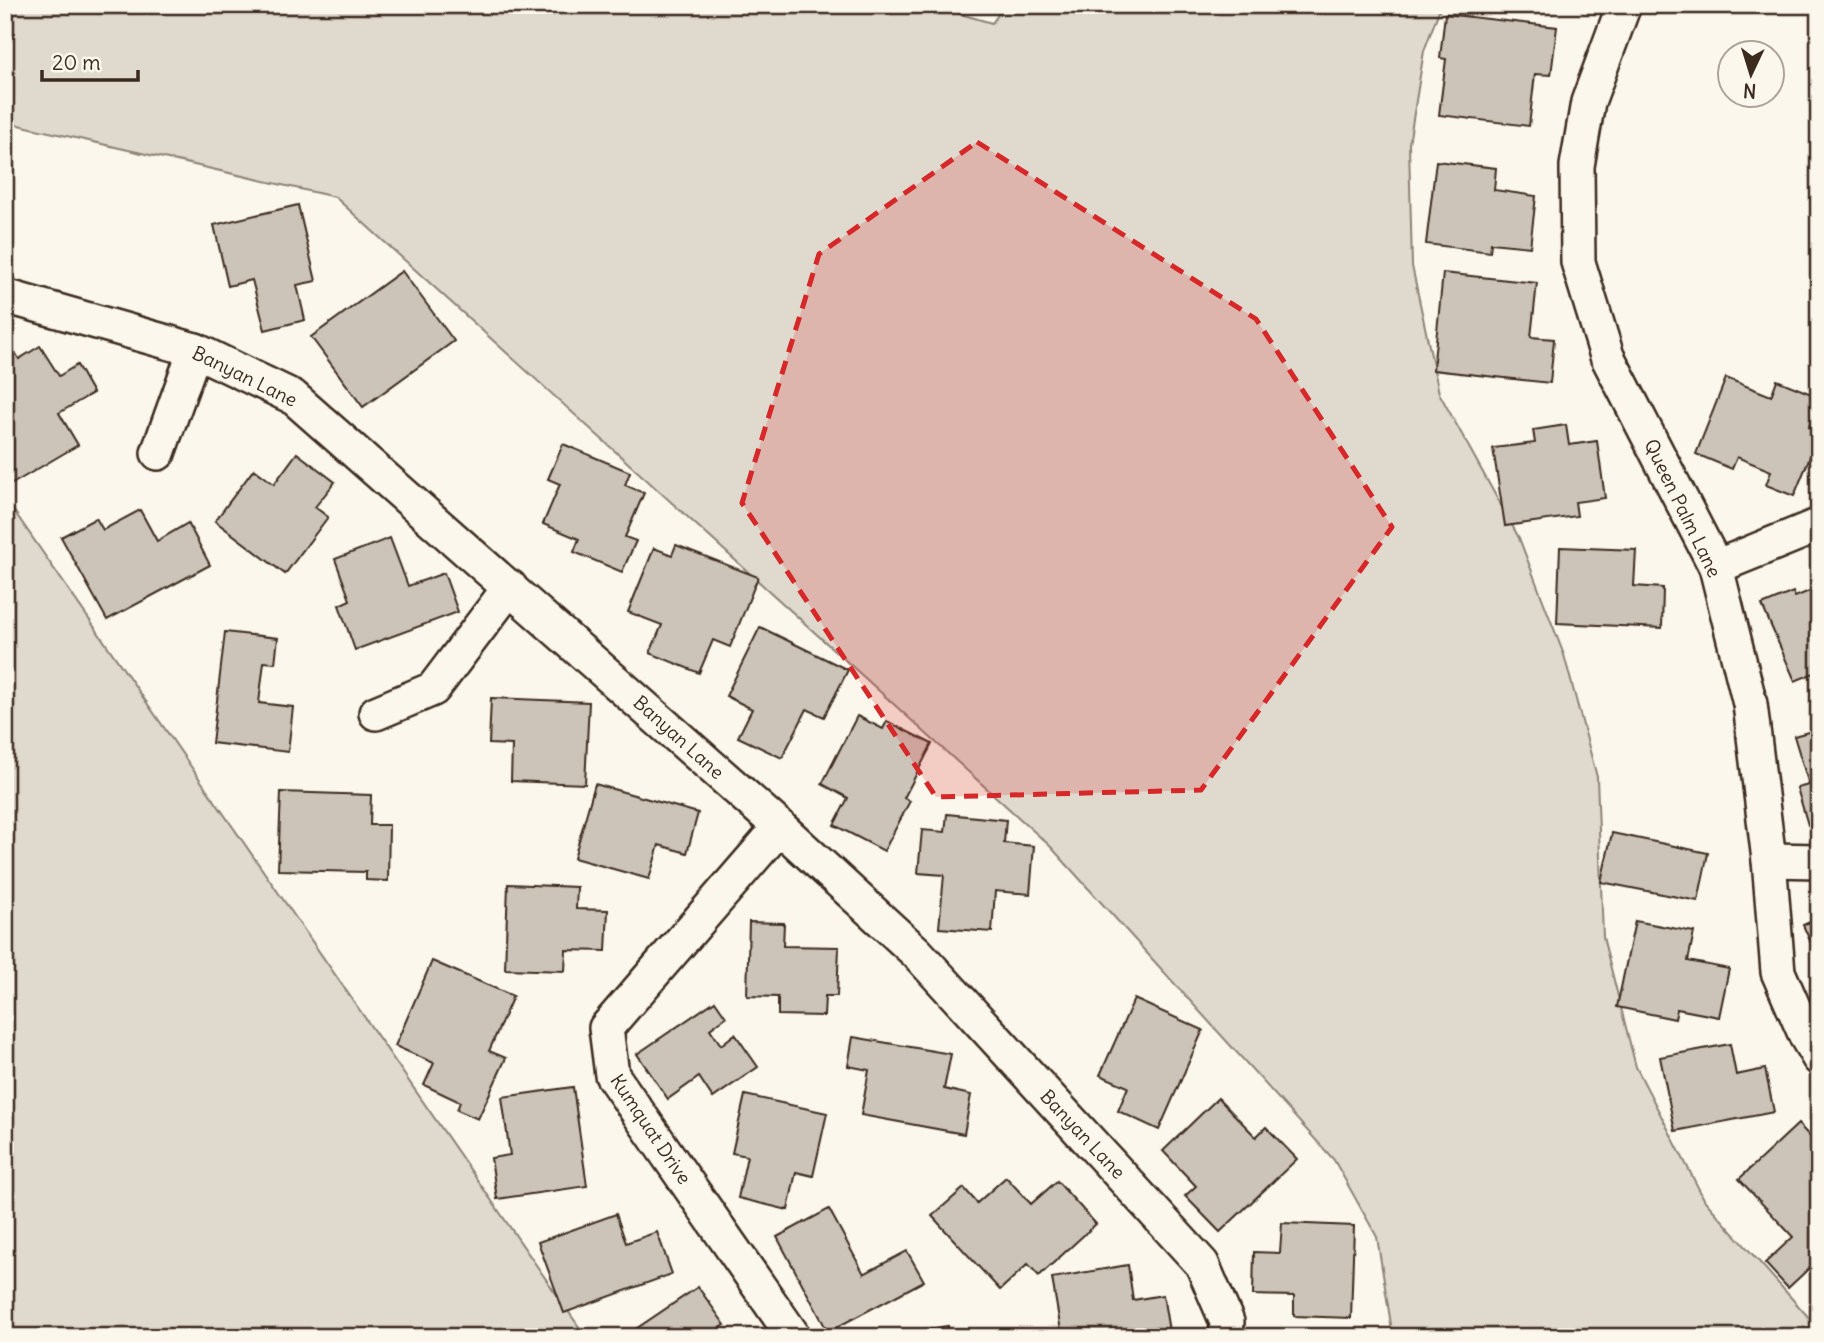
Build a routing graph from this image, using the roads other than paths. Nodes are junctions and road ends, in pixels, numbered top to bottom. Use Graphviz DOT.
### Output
graph roads {
  1 [pos="1624,5"];
  2 [pos="5,296"];
  3 [pos="195,349"];
  4 [pos="158,453"];
  5 [pos="1819,525"];
  6 [pos="1716,567"];
  7 [pos="510,587"];
  8 [pos="376,713"];
  9 [pos="780,827"];
  10 [pos="1769,860"];
  11 [pos="1819,861"];
  12 [pos="1819,1058"];
  13 [pos="794,1337"];
  14 [pos="1226,1337"];
  1 -- 6 [label="street, Queen Palm Lane"];
  2 -- 3 [label="street, Banyan Lane"];
  3 -- 4 [label="street"];
  3 -- 7 [label="street, Banyan Lane"];
  5 -- 6 [label="street"];
  6 -- 10 [label="street, Queen Palm Lane"];
  7 -- 8 [label="street"];
  7 -- 9 [label="street, Banyan Lane"];
  9 -- 13 [label="street, Kumquat Drive"];
  9 -- 14 [label="street, Banyan Lane"];
  10 -- 11 [label="street"];
  10 -- 12 [label="street, Queen Palm Lane"];
}
